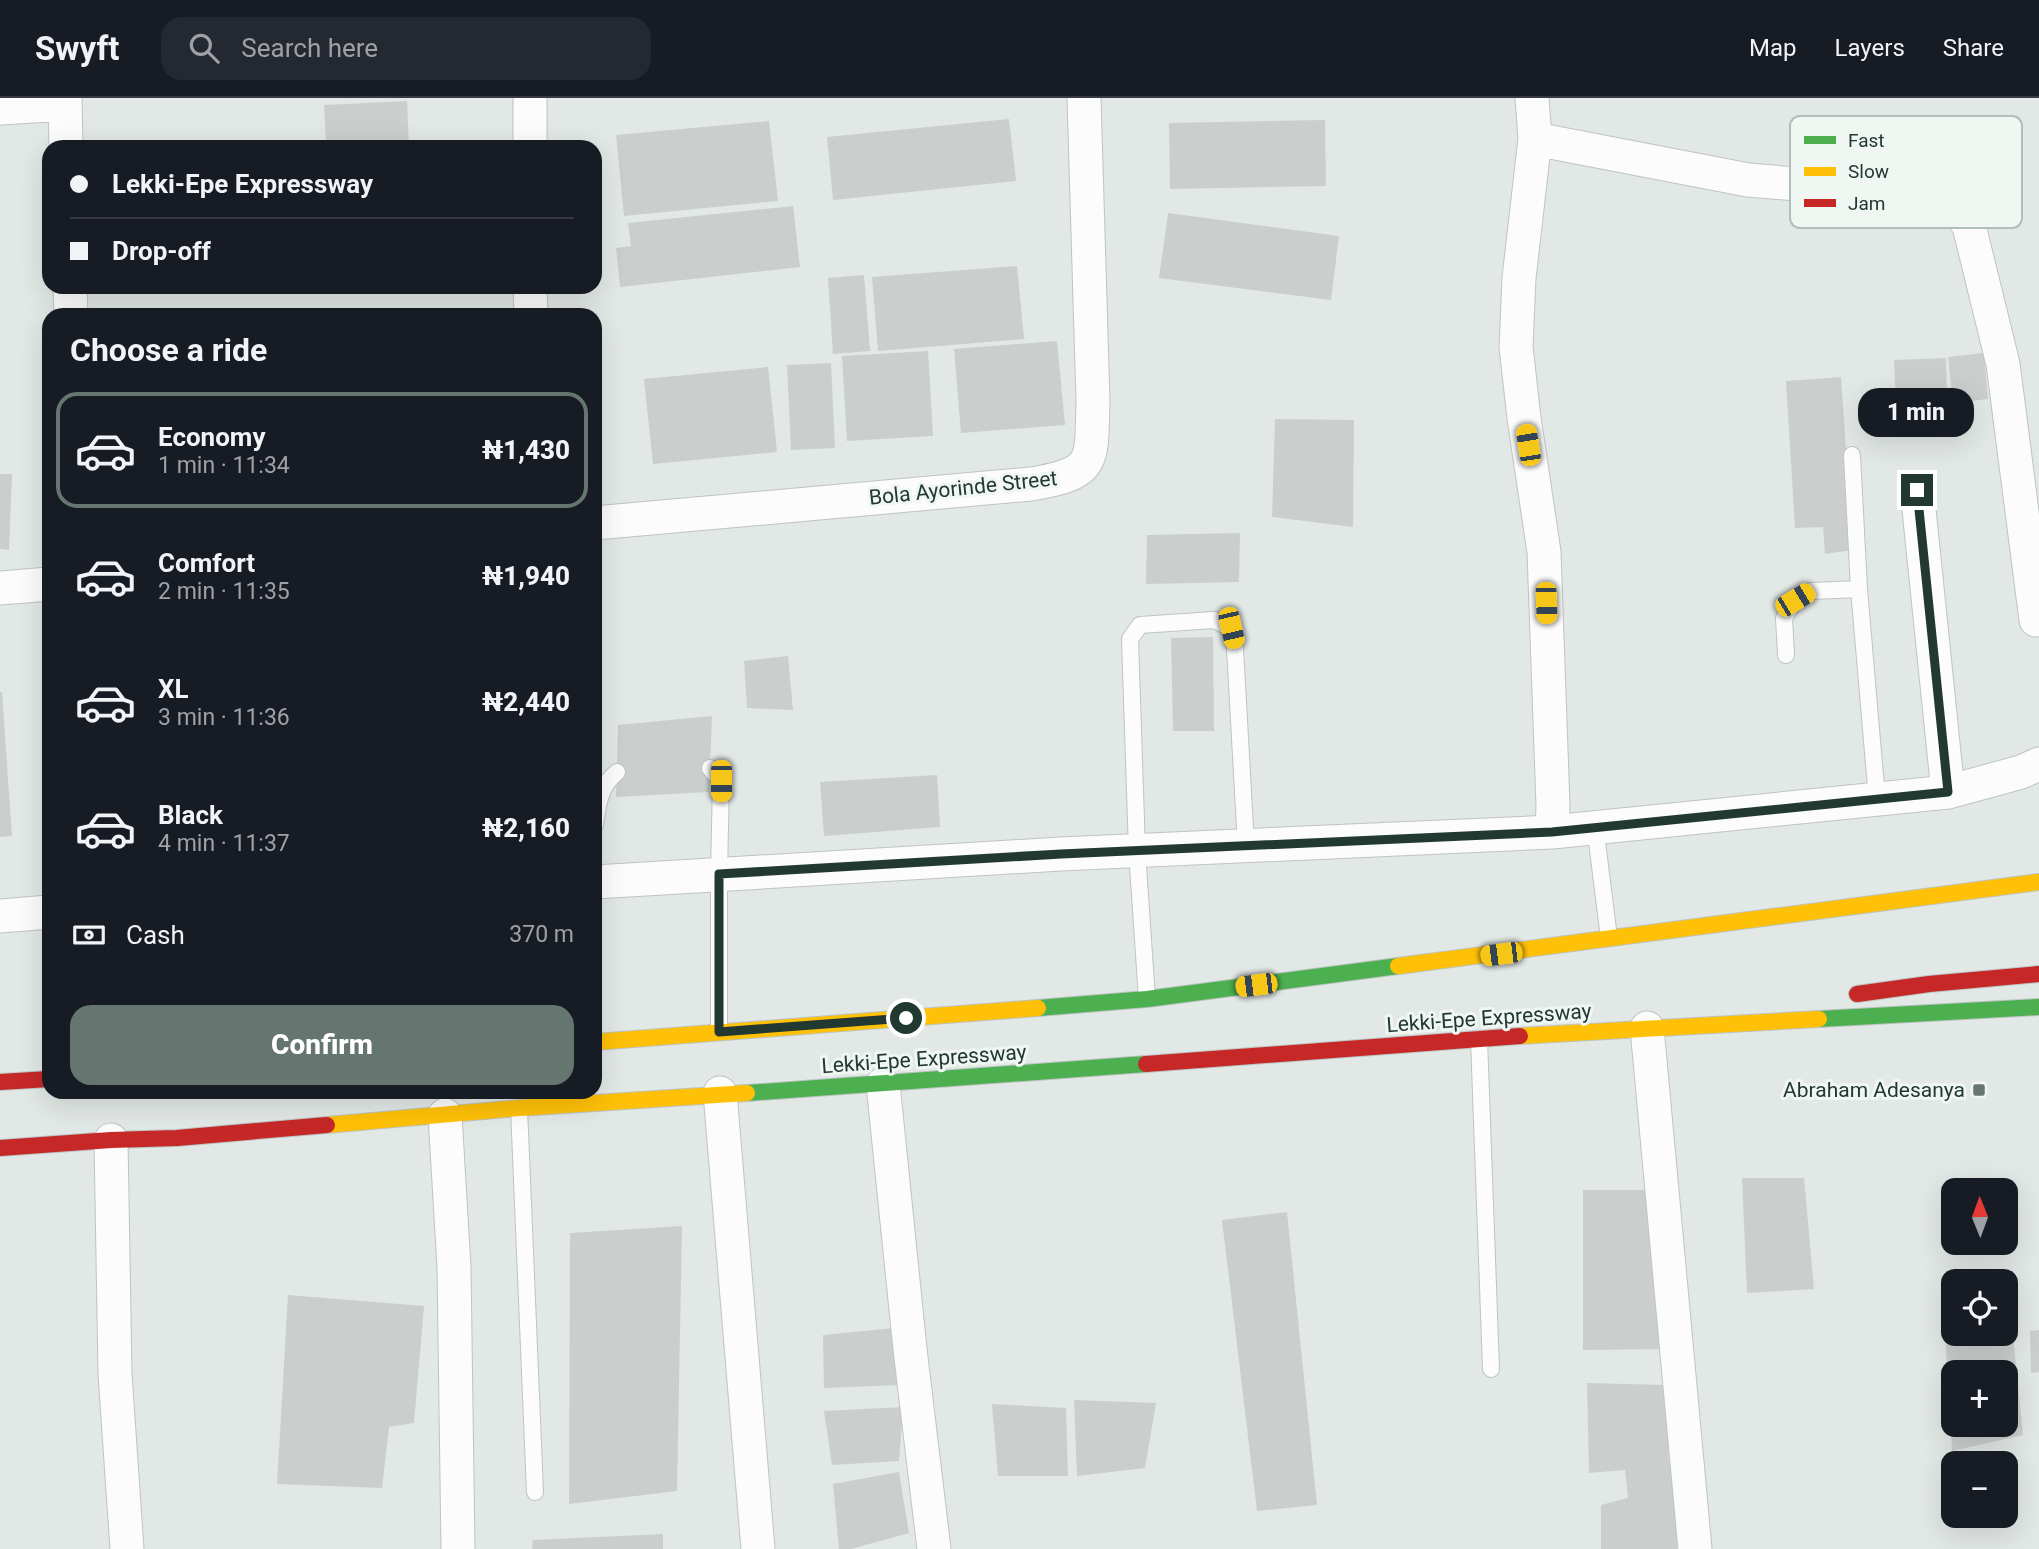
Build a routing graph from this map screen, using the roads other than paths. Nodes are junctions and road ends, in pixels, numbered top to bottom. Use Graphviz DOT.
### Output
graph roads {
  1 [pos="530,98"];
  2 [pos="1084,98"];
  3 [pos="1532,98"];
  4 [pos="65,101"];
  5 [pos="0,108"];
  6 [pos="1535,139"];
  7 [pos="66,140"];
  8 [pos="530,140"];
  9 [pos="1790,183"];
  10 [pos="1969,228"];
  11 [pos="1852,455"];
  12 [pos="1917,490"];
  13 [pos="602,522"];
  14 [pos="42,585"];
  15 [pos="0,588"];
  16 [pos="1859,589"];
  17 [pos="2036,620"];
  18 [pos="1786,655"];
  19 [pos="2039,764"];
  20 [pos="710,768"];
  21 [pos="617,772"];
  22 [pos="602,790"];
  23 [pos="1948,792"];
  24 [pos="1877,799"];
  25 [pos="1595,826"];
  26 [pos="1552,832"];
  27 [pos="1246,846"];
  28 [pos="1137,851"];
  29 [pos="719,874"];
  30 [pos="602,882"];
  31 [pos="2039,882"];
  32 [pos="42,913"];
  33 [pos="0,916"];
  34 [pos="1609,940"];
  35 [pos="2039,974"];
  36 [pos="1147,999"];
  37 [pos="2039,1007"];
  38 [pos="1780,1021"];
  39 [pos="1647,1028"];
  40 [pos="719,1032"];
  41 [pos="1479,1039"];
  42 [pos="602,1041"];
  43 [pos="42,1079"];
  44 [pos="0,1082"];
  45 [pos="883,1084"];
  46 [pos="720,1093"];
  47 [pos="519,1108"];
  48 [pos="445,1115"];
  49 [pos="111,1140"];
  50 [pos="0,1148"];
  51 [pos="1491,1369"];
  52 [pos="535,1492"];
  53 [pos="127,1549"];
  54 [pos="458,1549"];
  55 [pos="758,1549"];
  56 [pos="934,1549"];
  57 [pos="1695,1549"];
  1 -- 8 [label="street"];
  2 -- 13 [label="street, Bola Ayorinde Street"];
  3 -- 6 [label="street"];
  4 -- 5 [label="street"];
  4 -- 7 [label="street"];
  6 -- 9 [label="street"];
  6 -- 26 [label="street"];
  10 -- 17 [label="street"];
  11 -- 16 [label="lane"];
  12 -- 23 [label="street"];
  14 -- 15 [label="street"];
  16 -- 18 [label="lane"];
  16 -- 24 [label="lane"];
  19 -- 23 [label="street"];
  20 -- 29 [label="lane"];
  21 -- 22 [label="lane"];
  23 -- 24 [label="street"];
  24 -- 25 [label="street"];
  25 -- 26 [label="street"];
  25 -- 34 [label="lane"];
  26 -- 27 [label="street"];
  27 -- 28 [label="street"];
  27 -- 28 [label="lane"];
  28 -- 29 [label="street"];
  28 -- 36 [label="lane"];
  29 -- 30 [label="street"];
  29 -- 40 [label="lane"];
  31 -- 34 [label="highway, Lekki-Epe Expressway"];
  32 -- 33 [label="street"];
  34 -- 36 [label="highway, Lekki-Epe Expressway"];
  35 -- 38 [label="highway"];
  36 -- 40 [label="highway, Lekki-Epe Expressway"];
  37 -- 38 [label="highway, Lekki-Epe Expressway"];
  38 -- 39 [label="highway, Lekki-Epe Expressway"];
  39 -- 41 [label="highway, Lekki-Epe Expressway"];
  39 -- 57 [label="street"];
  40 -- 42 [label="highway, Lekki-Epe Expressway"];
  41 -- 45 [label="highway, Lekki-Epe Expressway"];
  41 -- 51 [label="lane"];
  43 -- 44 [label="highway"];
  45 -- 46 [label="highway, Lekki-Epe Expressway"];
  45 -- 56 [label="street"];
  46 -- 47 [label="highway, Lekki-Epe Expressway"];
  46 -- 55 [label="street"];
  47 -- 48 [label="highway, Lekki-Epe Expressway"];
  47 -- 52 [label="lane"];
  48 -- 49 [label="highway, Lekki-Epe Expressway"];
  48 -- 54 [label="street"];
  49 -- 50 [label="highway, Lekki-Epe Expressway"];
  49 -- 53 [label="street"];
}
